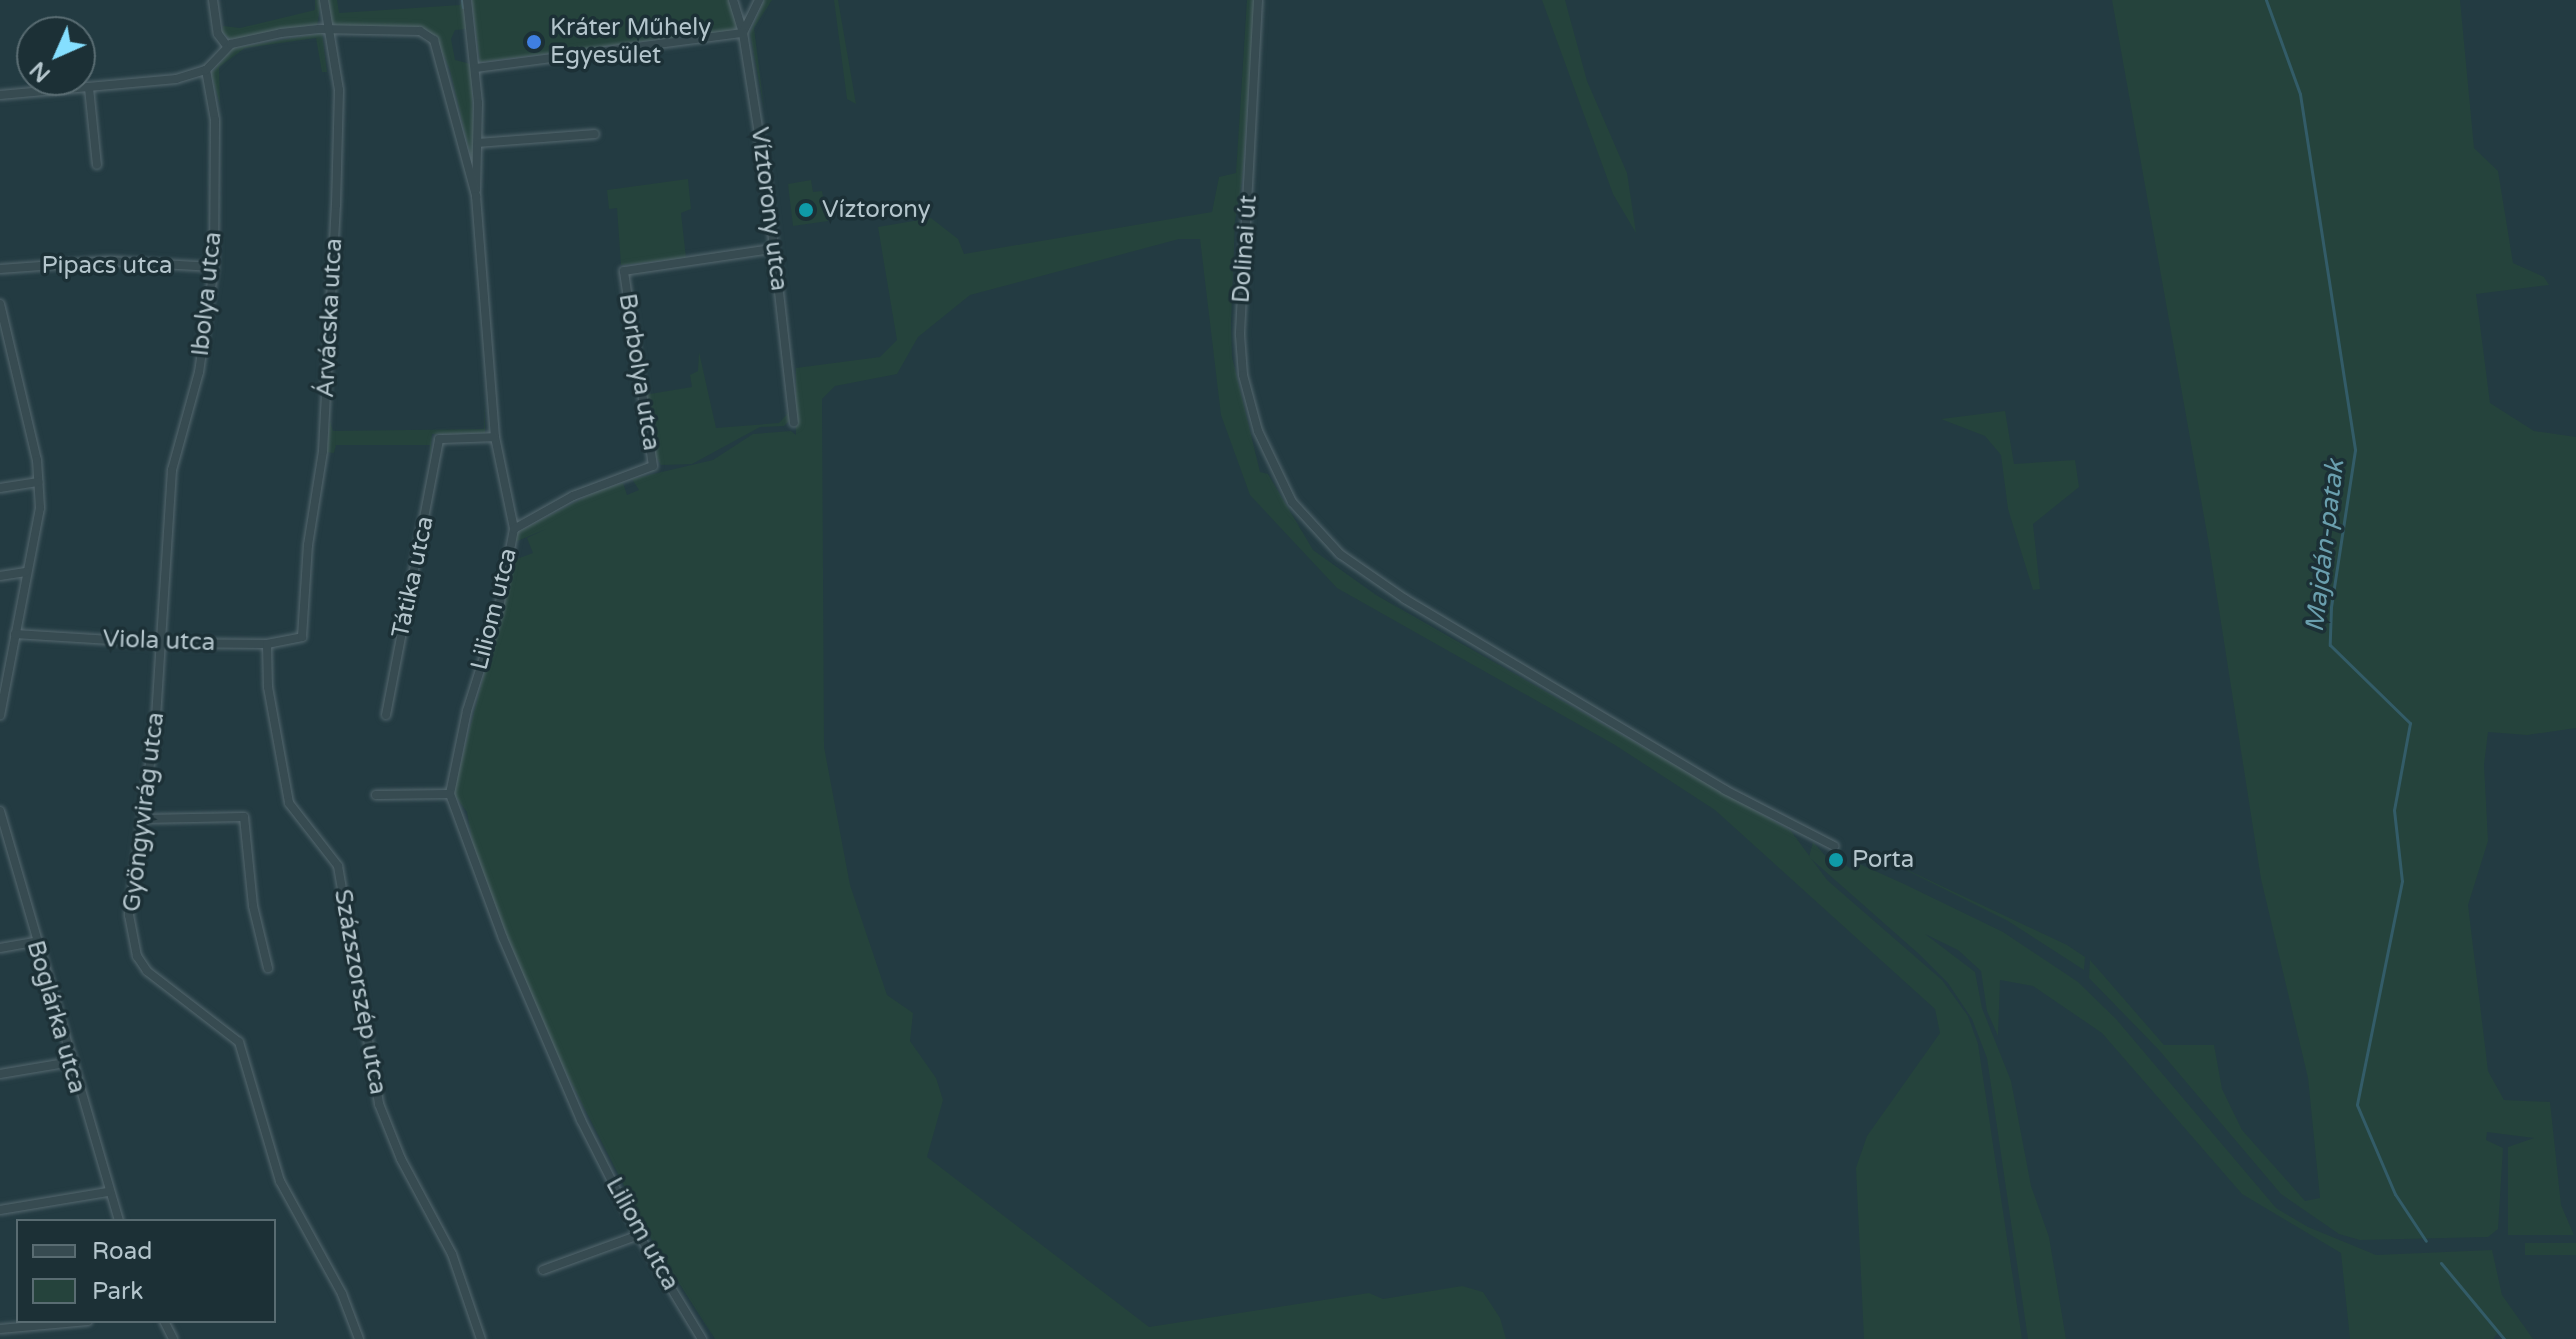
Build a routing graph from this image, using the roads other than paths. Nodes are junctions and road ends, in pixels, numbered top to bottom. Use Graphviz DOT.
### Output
graph roads {
  1 [pos="213,0"];
  2 [pos="324,0"];
  3 [pos="467,0"];
  4 [pos="733,0"];
  5 [pos="759,0"];
  6 [pos="1258,0"];
  7 [pos="327,29"];
  8 [pos="743,33"];
  9 [pos="227,46"];
  10 [pos="476,68"];
  11 [pos="206,70"];
  12 [pos="96,87"];
  13 [pos="90,96"];
  14 [pos="595,134"];
  15 [pos="478,143"];
  16 [pos="97,165"];
  17 [pos="476,196"];
  18 [pos="772,249"];
  19 [pos="214,267"];
  20 [pos="0,269"];
  21 [pos="0,304"];
  22 [pos="794,422"];
  23 [pos="495,437"];
  24 [pos="39,482"];
  25 [pos="0,488"];
  26 [pos="514,529"];
  27 [pos="26,572"];
  28 [pos="0,576"];
  29 [pos="15,634"];
  30 [pos="302,637"];
  31 [pos="158,643"];
  32 [pos="267,644"];
  33 [pos="0,713"];
  34 [pos="386,715"];
  35 [pos="450,794"];
  36 [pos="376,795"];
  37 [pos="0,811"];
  38 [pos="143,819"];
  39 [pos="2,830"];
  40 [pos="1834,846"];
  41 [pos="34,942"];
  42 [pos="0,948"];
  43 [pos="268,968"];
  44 [pos="71,1062"];
  45 [pos="0,1074"];
  46 [pos="108,1192"];
  47 [pos="0,1210"];
  48 [pos="118,1219"];
  49 [pos="639,1235"];
  50 [pos="543,1270"];
  51 [pos="66,1323"];
  52 [pos="0,1329"];
  53 [pos="359,1339"];
  54 [pos="481,1339"];
  55 [pos="702,1339"];
  1 -- 9 [label="street"];
  2 -- 7 [label="street, Árvácska utca"];
  3 -- 10 [label="street"];
  4 -- 8 [label="street, Víztorony utca"];
  5 -- 8 [label="street"];
  6 -- 40 [label="street, Dolinai út"];
  7 -- 9 [label="street, Liliom utca"];
  7 -- 17 [label="street, Liliom utca"];
  7 -- 30 [label="street, Árvácska utca"];
  8 -- 10 [label="street"];
  8 -- 18 [label="street, Víztorony utca"];
  9 -- 11 [label="street"];
  10 -- 15 [label="street"];
  11 -- 12 [label="street"];
  11 -- 19 [label="street, Ibolya utca"];
  13 -- 16 [label="street"];
  14 -- 15 [label="street"];
  15 -- 17 [label="street"];
  17 -- 23 [label="street, Liliom utca"];
  18 -- 22 [label="street, Víztorony utca"];
  18 -- 26 [label="street, Borbolya utca"];
  19 -- 20 [label="street, Pipacs utca"];
  19 -- 31 [label="street, Ibolya utca"];
  21 -- 24 [label="street"];
  23 -- 26 [label="street, Liliom utca"];
  23 -- 34 [label="street, Tátika utca"];
  24 -- 25 [label="street"];
  24 -- 27 [label="street"];
  26 -- 35 [label="street, Liliom utca"];
  27 -- 28 [label="street"];
  27 -- 29 [label="street"];
  29 -- 31 [label="street, Viola utca"];
  29 -- 33 [label="street"];
  30 -- 32 [label="street, Viola utca"];
  31 -- 32 [label="street, Viola utca"];
  31 -- 38 [label="street, Gyöngyvirág utca"];
  32 -- 54 [label="street, Százszorszép utca"];
  35 -- 36 [label="street"];
  35 -- 49 [label="street, Liliom utca"];
  37 -- 39 [label="street, Boglárka utca"];
  38 -- 43 [label="street"];
  38 -- 53 [label="street, Gyöngyvirág utca"];
  39 -- 41 [label="street, Boglárka utca"];
  41 -- 42 [label="street"];
  41 -- 44 [label="street, Boglárka utca"];
  44 -- 45 [label="street"];
  44 -- 46 [label="street, Boglárka utca"];
  46 -- 47 [label="street"];
  46 -- 48 [label="street, Boglárka utca"];
  49 -- 50 [label="street"];
  49 -- 55 [label="street, Liliom utca"];
  51 -- 52 [label="street"];
}
